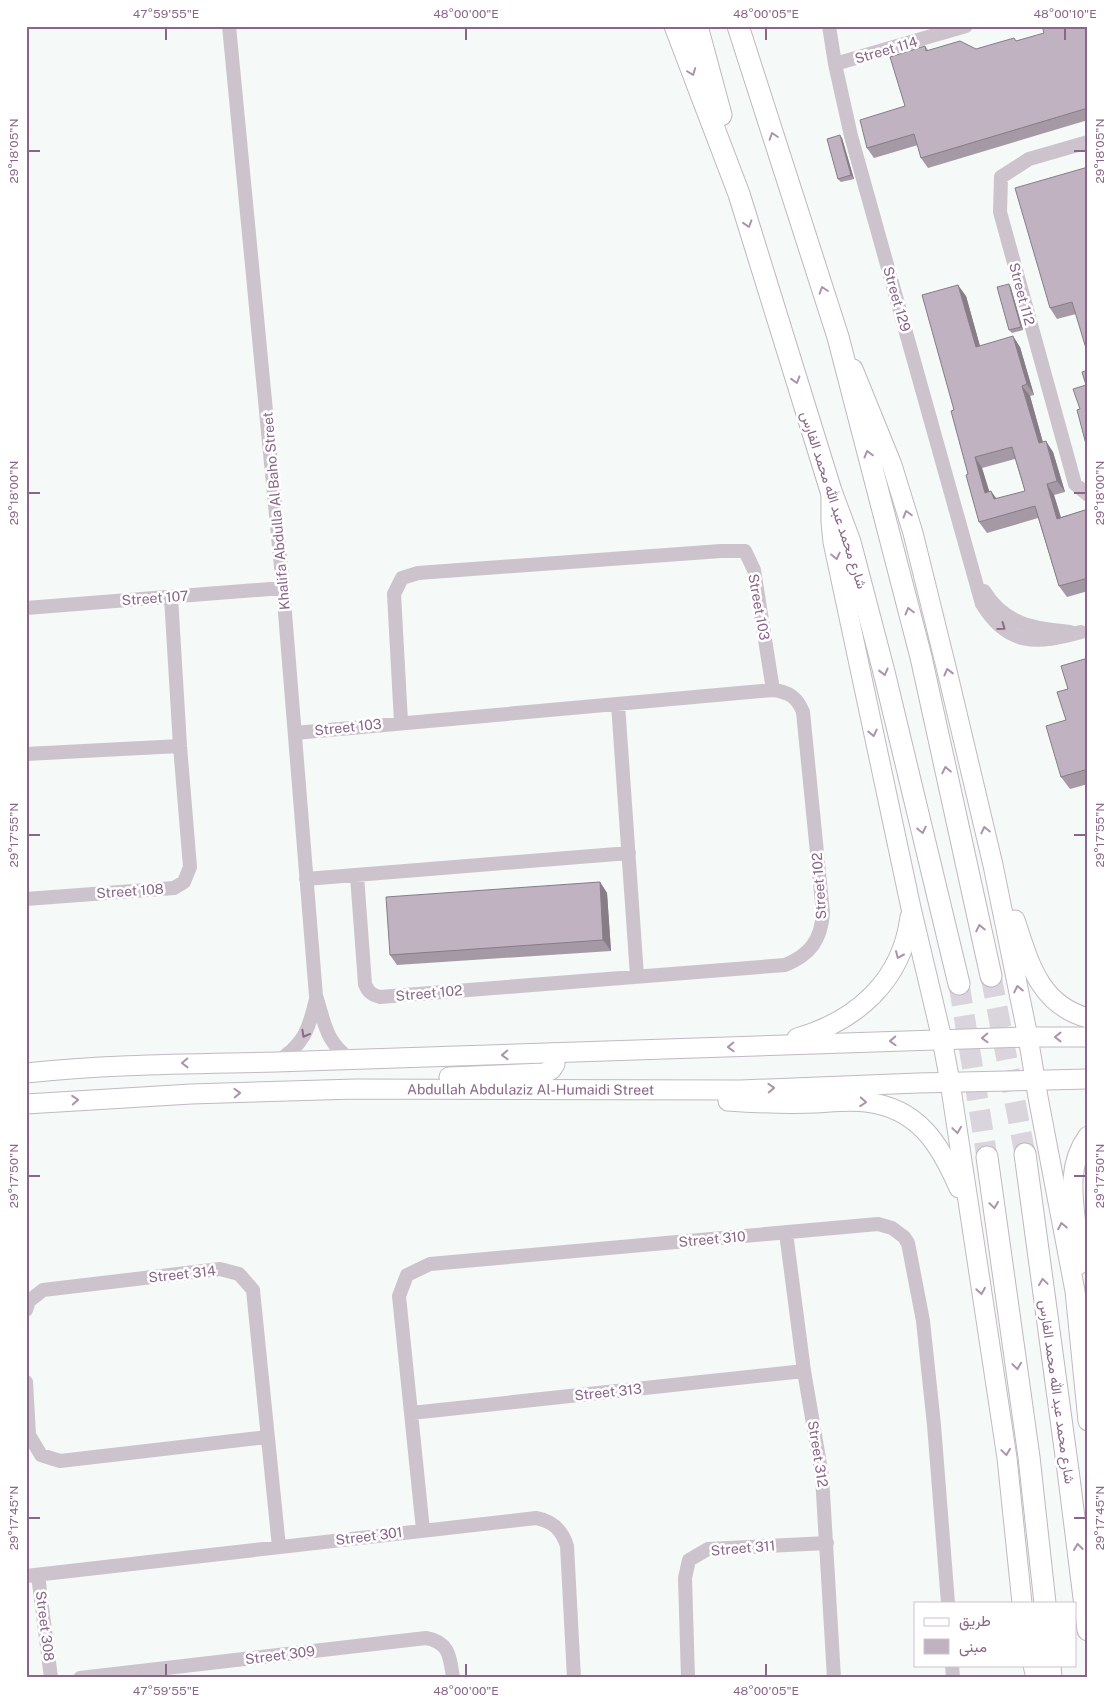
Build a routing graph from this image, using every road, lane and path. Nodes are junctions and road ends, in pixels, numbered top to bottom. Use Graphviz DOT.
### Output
graph roads {
  1 [pos="229,26"];
  2 [pos="675,26"];
  3 [pos="696,26"];
  4 [pos="738,26"];
  5 [pos="829,26"];
  6 [pos="966,26"];
  7 [pos="951,28"];
  8 [pos="835,64"];
  9 [pos="1088,142"];
  10 [pos="739,194"];
  11 [pos="838,337"];
  12 [pos="831,491"];
  13 [pos="1088,495"];
  14 [pos="283,588"];
  15 [pos="171,597"];
  16 [pos="26,608"];
  17 [pos="1085,632"];
  18 [pos="773,690"];
  19 [pos="618,704"];
  20 [pos="401,722"];
  21 [pos="295,733"];
  22 [pos="180,746"];
  23 [pos="26,754"];
  24 [pos="629,853"];
  25 [pos="993,865"];
  26 [pos="357,876"];
  27 [pos="306,879"];
  28 [pos="26,899"];
  29 [pos="911,908"];
  30 [pos="638,976"];
  31 [pos="991,976"];
  32 [pos="959,984"];
  33 [pos="316,996"];
  34 [pos="1088,1018"];
  35 [pos="1028,1037"];
  36 [pos="1088,1037"];
  37 [pos="942,1039"];
  38 [pos="770,1046"];
  39 [pos="553,1053"];
  40 [pos="350,1059"];
  41 [pos="276,1062"];
  42 [pos="26,1074"];
  43 [pos="1088,1079"];
  44 [pos="1035,1080"];
  45 [pos="950,1082"];
  46 [pos="356,1089"];
  47 [pos="652,1090"];
  48 [pos="26,1104"];
  49 [pos="1088,1136"];
  50 [pos="1025,1154"];
  51 [pos="987,1157"];
  52 [pos="968,1209"];
  53 [pos="786,1232"];
  54 [pos="1075,1291"];
  55 [pos="26,1310"];
  56 [pos="804,1371"];
  57 [pos="26,1382"];
  58 [pos="411,1414"];
  59 [pos="1088,1421"];
  60 [pos="267,1437"];
  61 [pos="423,1530"];
  62 [pos="827,1543"];
  63 [pos="279,1547"];
  64 [pos="32,1576"];
  65 [pos="948,1602"];
  66 [pos="1022,1602"];
  67 [pos="1045,1602"];
  68 [pos="1088,1630"];
  69 [pos="51,1678"];
  70 [pos="80,1678"];
  71 [pos="453,1678"];
  72 [pos="574,1678"];
  73 [pos="688,1678"];
  74 [pos="834,1678"];
  1 -- 14 [label="street, Khalifa Abdulla Al Baho Street"];
  2 -- 10 [label="main road, شارع محمد عبد الله محمد الفارس, one-way"];
  3 -- 10 [label="main road"];
  11 -- 4 [label="main road, one-way"];
  5 -- 8 [label="street, Street 129"];
  6 -- 7 [label="street, Street 114"];
  7 -- 8 [label="street, Street 114"];
  8 -- 17 [label="street, Street 129"];
  9 -- 13 [label="street, Street 112"];
  10 -- 12 [label="main road, شارع محمد عبد الله محمد الفارس, one-way"];
  25 -- 11 [label="street, one-way"];
  31 -- 11 [label="main road, one-way"];
  12 -- 29 [label="street, one-way"];
  12 -- 32 [label="main road, شارع محمد عبد الله محمد الفارس, one-way"];
  14 -- 15 [label="street, Street 107"];
  14 -- 21 [label="street, Khalifa Abdulla Al Baho Street"];
  15 -- 16 [label="street, Street 107"];
  15 -- 22 [label="street, Street 108"];
  18 -- 19 [label="street, Street 103"];
  18 -- 20 [label="street, Street 103"];
  18 -- 30 [label="street, Street 102"];
  19 -- 20 [label="street, Street 103"];
  19 -- 24 [label="street"];
  20 -- 21 [label="street, Street 103"];
  21 -- 27 [label="street, Khalifa Abdulla Al Baho Street"];
  22 -- 23 [label="street"];
  22 -- 28 [label="street, Street 108"];
  24 -- 26 [label="street"];
  24 -- 30 [label="street"];
  25 -- 34 [label="street"];
  35 -- 25 [label="street, one-way"];
  26 -- 27 [label="street"];
  26 -- 30 [label="street, Street 102"];
  27 -- 33 [label="street, Khalifa Abdulla Al Baho Street"];
  29 -- 37 [label="street"];
  29 -- 38 [label="street, one-way"];
  33 -- 40 [label="street, Khalifa Abdulla Al Baho Street"];
  33 -- 41 [label="street, Khalifa Abdulla Al Baho Street, one-way"];
  36 -- 35 [label="street, one-way"];
  35 -- 37 [label="street, one-way"];
  35 -- 44 [label="street"];
  37 -- 38 [label="street, one-way"];
  37 -- 45 [label="street"];
  38 -- 39 [label="street, one-way"];
  39 -- 40 [label="street, one-way"];
  39 -- 46 [label="street"];
  40 -- 41 [label="street"];
  41 -- 42 [label="street, one-way"];
  43 -- 44 [label="street, Abdullah Abdulaziz Al-Humaidi Street"];
  44 -- 45 [label="street, Abdullah Abdulaziz Al-Humaidi Street"];
  54 -- 44 [label="street, one-way"];
  47 -- 45 [label="street, Abdullah Abdulaziz Al-Humaidi Street, one-way"];
  45 -- 52 [label="street, one-way"];
  46 -- 47 [label="street, Abdullah Abdulaziz Al-Humaidi Street"];
  48 -- 46 [label="street, Abdullah Abdulaziz Al-Humaidi Street, one-way"];
  47 -- 52 [label="street, one-way"];
  49 -- 54 [label="street"];
  68 -- 50 [label="main road, شارع محمد عبد الله محمد الفارس, one-way"];
  51 -- 67 [label="main road, one-way"];
  52 -- 66 [label="street, one-way"];
  53 -- 56 [label="street, Street 312"];
  53 -- 58 [label="street, Street 310"];
  53 -- 65 [label="street, Street 310"];
  54 -- 59 [label="street"];
  55 -- 60 [label="street, Street 314"];
  56 -- 58 [label="street, Street 313"];
  56 -- 62 [label="street, Street 312"];
  57 -- 60 [label="street"];
  58 -- 61 [label="street, Street 310"];
  60 -- 63 [label="street, Street 314"];
  61 -- 63 [label="street, Street 301"];
  61 -- 72 [label="street, Street 301"];
  62 -- 73 [label="street, Street 311"];
  62 -- 74 [label="street, Street 312"];
  63 -- 64 [label="street, Street 301"];
  64 -- 69 [label="street, Street 308"];
  70 -- 71 [label="street, Street 309"];
}
